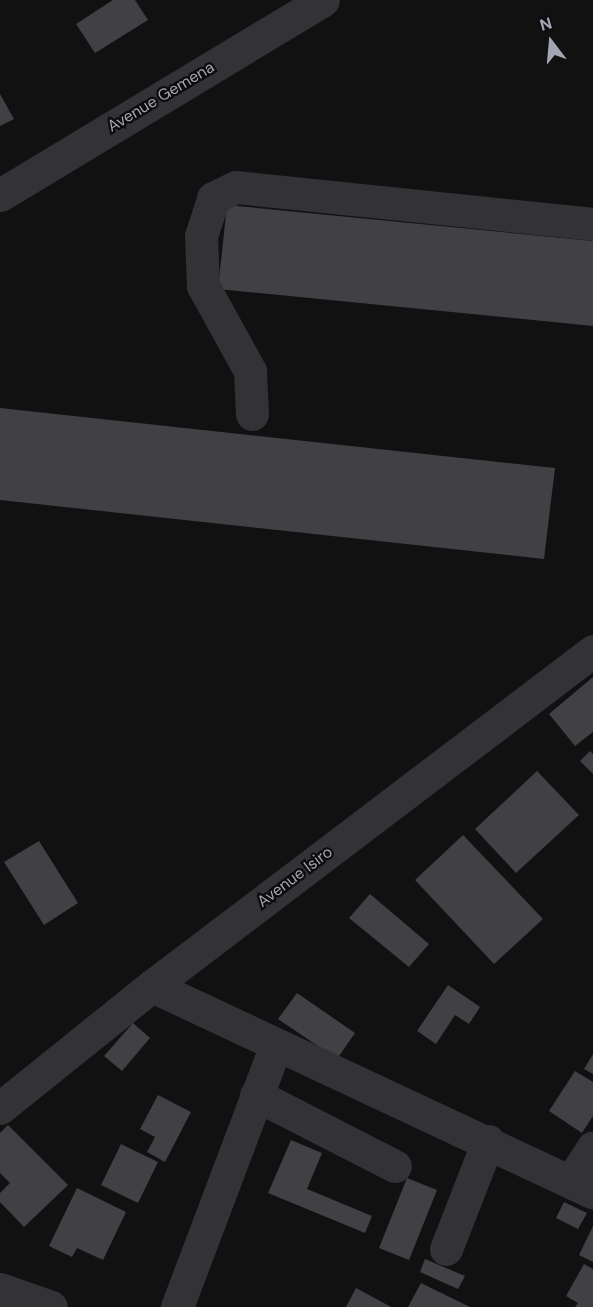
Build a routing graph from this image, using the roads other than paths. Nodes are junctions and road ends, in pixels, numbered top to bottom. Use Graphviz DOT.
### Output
graph roads {
  1 [pos="323,0"];
  2 [pos="0,195"];
  3 [pos="593,224"];
  4 [pos="252,414"];
  5 [pos="593,651"];
  6 [pos="152,986"];
  7 [pos="276,1045"];
  8 [pos="256,1095"];
  9 [pos="0,1108"];
  10 [pos="488,1141"];
  11 [pos="593,1147"];
  12 [pos="395,1166"];
  13 [pos="582,1187"];
  14 [pos="446,1249"];
  15 [pos="0,1289"];
  16 [pos="51,1307"];
  17 [pos="177,1307"];
  1 -- 2 [label="street, Avenue Gemena"];
  3 -- 4 [label="street"];
  5 -- 6 [label="street, Avenue Isiro"];
  6 -- 7 [label="street"];
  6 -- 9 [label="street, Avenue Isiro"];
  7 -- 8 [label="street"];
  7 -- 10 [label="street"];
  8 -- 12 [label="street"];
  8 -- 17 [label="street"];
  10 -- 13 [label="street"];
  10 -- 14 [label="street"];
  11 -- 13 [label="street"];
  15 -- 16 [label="street"];
}
